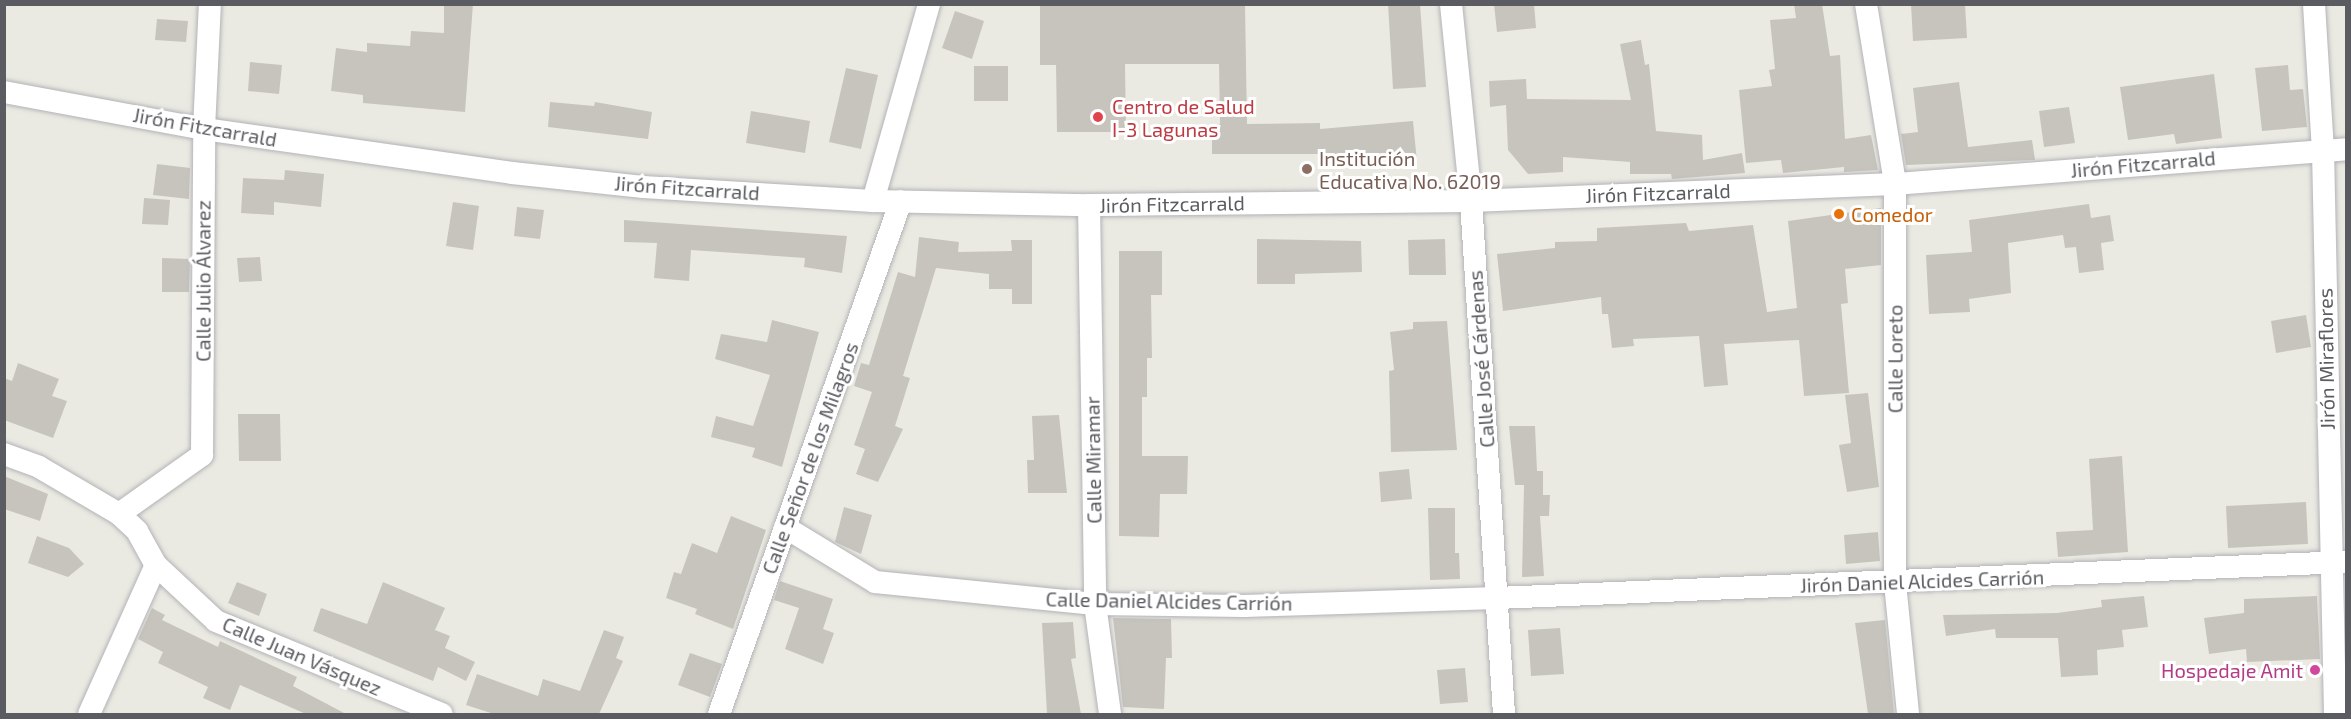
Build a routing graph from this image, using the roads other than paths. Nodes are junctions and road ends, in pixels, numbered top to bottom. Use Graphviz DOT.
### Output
graph roads {
  1 [pos="210,4"];
  2 [pos="929,4"];
  3 [pos="1451,4"];
  4 [pos="1866,4"];
  5 [pos="2314,4"];
  6 [pos="4,92"];
  7 [pos="204,129"];
  8 [pos="2346,149"];
  9 [pos="2323,150"];
  10 [pos="1895,183"];
  11 [pos="873,201"];
  12 [pos="901,201"];
  13 [pos="1471,201"];
  14 [pos="1089,205"];
  15 [pos="4,454"];
  16 [pos="119,514"];
  17 [pos="785,527"];
  18 [pos="2338,563"];
  19 [pos="156,565"];
  20 [pos="1895,583"];
  21 [pos="1497,598"];
  22 [pos="1095,604"];
  23 [pos="89,714"];
  24 [pos="442,714"];
  25 [pos="719,714"];
  26 [pos="1110,714"];
  27 [pos="1504,714"];
  28 [pos="1908,714"];
  29 [pos="2335,714"];
  1 -- 7 [label="street, Calle Julio Álvarez"];
  2 -- 11 [label="street"];
  3 -- 13 [label="street, Calle José Cárdenas"];
  4 -- 10 [label="street, Calle Loreto"];
  5 -- 9 [label="street, Jirón Miraflores"];
  6 -- 7 [label="street, Jirón Fitzcarrald"];
  7 -- 11 [label="street, Jirón Fitzcarrald"];
  7 -- 16 [label="street, Calle Julio Álvarez"];
  8 -- 9 [label="street, Jirón Fitzcarrald"];
  9 -- 10 [label="street, Jirón Fitzcarrald"];
  9 -- 18 [label="street, Jirón Miraflores"];
  10 -- 13 [label="street, Jirón Fitzcarrald"];
  10 -- 20 [label="street, Calle Loreto"];
  11 -- 12 [label="street, Jirón Fitzcarrald"];
  12 -- 14 [label="street, Jirón Fitzcarrald"];
  12 -- 17 [label="street, Calle Señor de los Milagros"];
  13 -- 14 [label="street, Jirón Fitzcarrald"];
  13 -- 21 [label="street, Calle José Cárdenas"];
  14 -- 22 [label="street, Calle Miramar"];
  15 -- 16 [label="street, Calle Juan Vásquez"];
  16 -- 19 [label="street, Calle Juan Vásquez"];
  17 -- 22 [label="street, Calle Daniel Alcides Carrión"];
  17 -- 25 [label="street, Calle Señor de los Milagros"];
  18 -- 20 [label="street, Jirón Daniel Alcides Carrión"];
  18 -- 29 [label="street, Jirón Miraflores"];
  19 -- 23 [label="street"];
  19 -- 24 [label="street, Calle Juan Vásquez"];
  20 -- 21 [label="street, Jirón Daniel Alcides Carrión"];
  20 -- 28 [label="street, Calle Loreto"];
  21 -- 22 [label="street, Calle Daniel Alcides Carrión"];
  21 -- 27 [label="street, Calle José Cárdenas"];
  22 -- 26 [label="street, Calle Miramar"];
}
